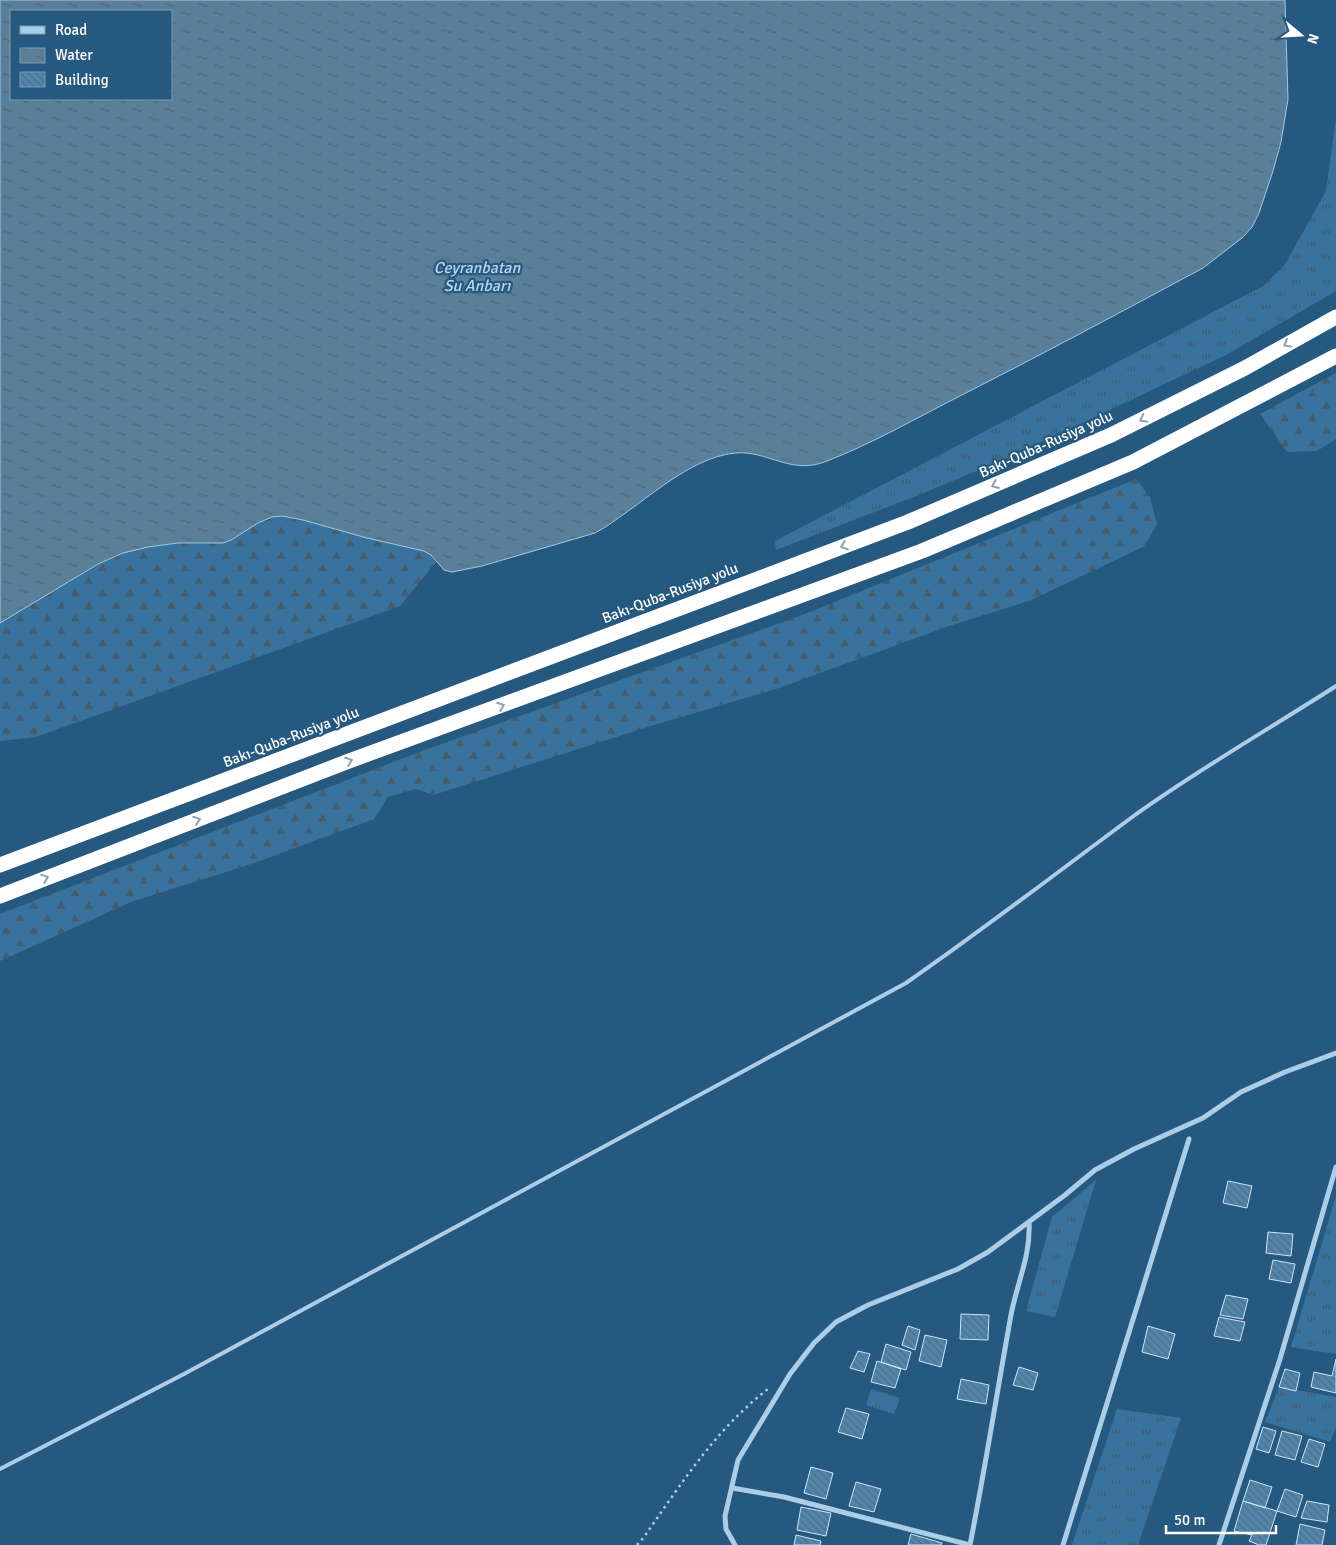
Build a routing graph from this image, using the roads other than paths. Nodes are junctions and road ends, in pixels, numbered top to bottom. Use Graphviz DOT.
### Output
graph roads {
  1 [pos="1336,317"];
  2 [pos="1336,356"];
  3 [pos="1336,686"];
  4 [pos="0,865"];
  5 [pos="0,896"];
  6 [pos="1336,1053"];
  7 [pos="1189,1140"];
  8 [pos="1336,1167"];
  9 [pos="1029,1222"];
  10 [pos="0,1469"];
  11 [pos="732,1488"];
  12 [pos="736,1545"];
  13 [pos="970,1545"];
  14 [pos="1063,1545"];
  15 [pos="1219,1545"];
  1 -- 4 [label="highway, Bakı-Quba-Rusiya yolu, one-way"];
  5 -- 2 [label="highway, one-way"];
  3 -- 10 [label="lane"];
  6 -- 9 [label="street"];
  7 -- 14 [label="street"];
  8 -- 15 [label="street"];
  9 -- 11 [label="street"];
  9 -- 13 [label="street"];
  11 -- 12 [label="street"];
  11 -- 13 [label="street"];
}
